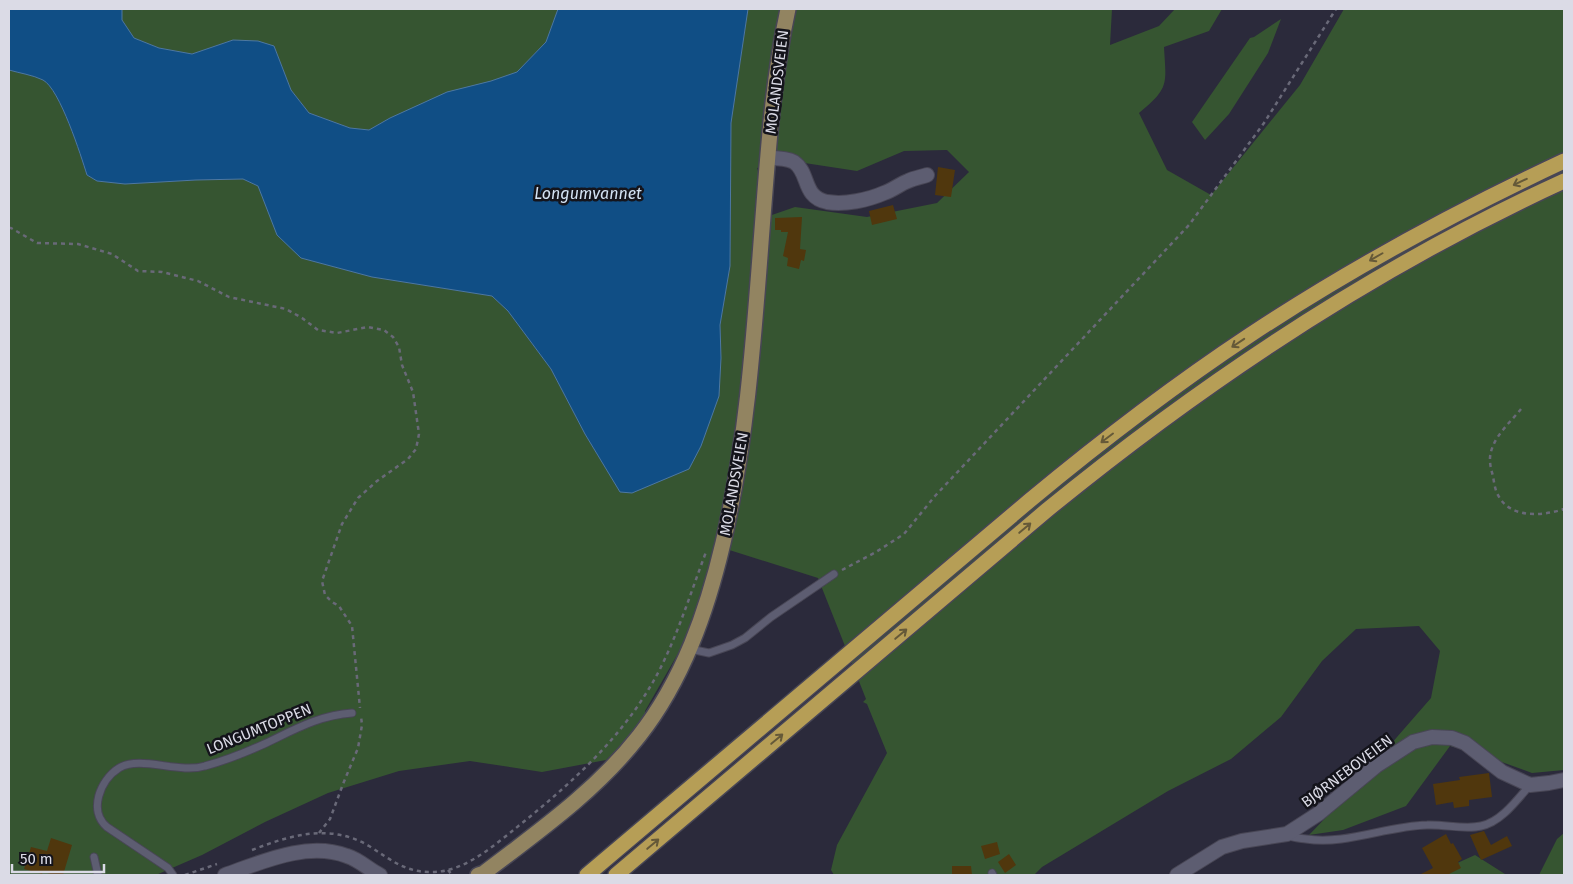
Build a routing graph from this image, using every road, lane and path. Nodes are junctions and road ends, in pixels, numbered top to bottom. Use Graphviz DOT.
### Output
graph roads {
  1 [pos="788,9"];
  2 [pos="1336,9"];
  3 [pos="768,158"];
  4 [pos="1564,161"];
  5 [pos="927,175"];
  6 [pos="1564,181"];
  7 [pos="9,228"];
  8 [pos="1522,409"];
  9 [pos="1564,508"];
  10 [pos="707,549"];
  11 [pos="834,574"];
  12 [pos="689,648"];
  13 [pos="352,713"];
  14 [pos="1564,780"];
  15 [pos="1530,785"];
  16 [pos="319,833"];
  17 [pos="1287,834"];
  18 [pos="94,857"];
  19 [pos="454,868"];
  20 [pos="448,870"];
  21 [pos="482,874"];
  22 [pos="98,875"];
  23 [pos="173,875"];
  24 [pos="225,875"];
  25 [pos="378,875"];
  26 [pos="452,875"];
  27 [pos="587,875"];
  28 [pos="616,875"];
  29 [pos="1177,875"];
  1 -- 3 [label="main road, MOLANDSVEIEN"];
  2 -- 11 [label="path"];
  3 -- 5 [label="street"];
  3 -- 12 [label="main road, MOLANDSVEIEN"];
  4 -- 27 [label="highway, one-way"];
  28 -- 6 [label="highway, one-way"];
  7 -- 16 [label="path"];
  8 -- 9 [label="path"];
  10 -- 19 [label="path"];
  11 -- 12 [label="lane"];
  12 -- 21 [label="main road, MOLANDSVEIEN"];
  13 -- 23 [label="lane, LONGUMTOPPEN"];
  14 -- 15 [label="street"];
  15 -- 17 [label="lane"];
  15 -- 17 [label="street, BJØRNEBOVEIEN"];
  17 -- 29 [label="street, BJØRNEBOVEIEN"];
  18 -- 22 [label="lane"];
  20 -- 26 [label="path"];
  24 -- 25 [label="street"];
}
